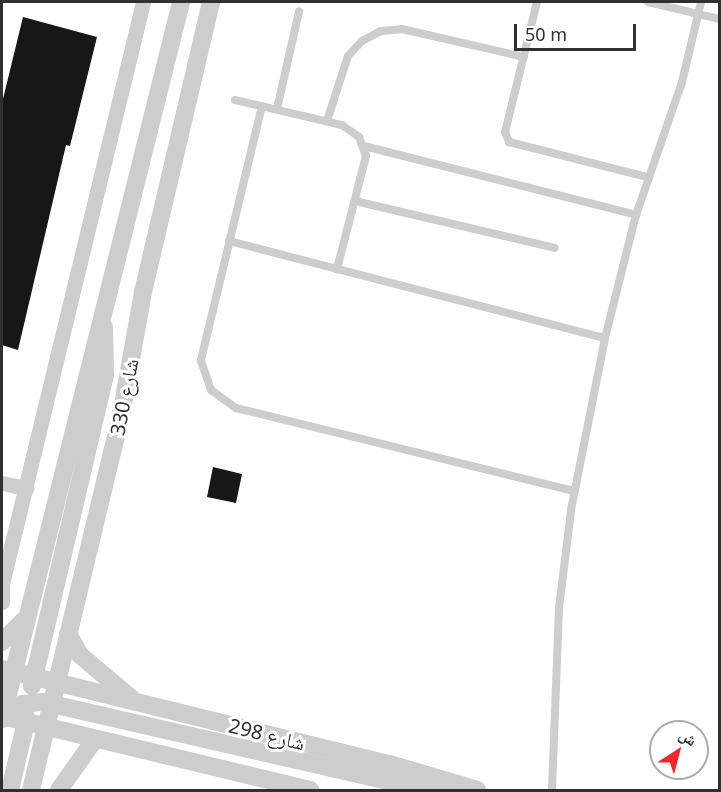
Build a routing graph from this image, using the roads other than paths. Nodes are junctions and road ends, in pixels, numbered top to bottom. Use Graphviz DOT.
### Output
graph roads {
  1 [pos="143,2"];
  2 [pos="181,2"];
  3 [pos="211,2"];
  4 [pos="537,2"];
  5 [pos="648,2"];
  6 [pos="701,2"];
  7 [pos="300,10"];
  8 [pos="699,14"];
  9 [pos="720,19"];
  10 [pos="524,57"];
  11 [pos="235,100"];
  12 [pos="262,106"];
  13 [pos="277,110"];
  14 [pos="327,121"];
  15 [pos="364,146"];
  16 [pos="647,177"];
  17 [pos="355,201"];
  18 [pos="636,215"];
  19 [pos="229,241"];
  20 [pos="555,248"];
  21 [pos="337,269"];
  22 [pos="102,314"];
  23 [pos="605,338"];
  24 [pos="2,483"];
  25 [pos="26,488"];
  26 [pos="575,491"];
  27 [pos="2,583"];
  28 [pos="2,602"];
  29 [pos="23,621"];
  30 [pos="68,634"];
  31 [pos="2,642"];
  32 [pos="7,670"];
  33 [pos="56,682"];
  34 [pos="25,699"];
  35 [pos="135,702"];
  36 [pos="2,717"];
  37 [pos="46,727"];
  38 [pos="95,739"];
  39 [pos="280,787"];
  40 [pos="64,789"];
  41 [pos="10,790"];
  42 [pos="31,790"];
  43 [pos="310,790"];
  44 [pos="476,790"];
  45 [pos="552,790"];
  1 -- 25 [label="street"];
  2 -- 22 [label="street, شارع 330"];
  3 -- 30 [label="street, شارع 330"];
  4 -- 10 [label="lane"];
  5 -- 8 [label="lane"];
  6 -- 8 [label="lane"];
  7 -- 13 [label="lane"];
  8 -- 9 [label="lane"];
  8 -- 16 [label="lane"];
  10 -- 14 [label="lane"];
  10 -- 16 [label="lane"];
  11 -- 12 [label="lane"];
  12 -- 13 [label="lane"];
  12 -- 19 [label="lane"];
  13 -- 14 [label="lane"];
  14 -- 15 [label="lane"];
  15 -- 17 [label="lane"];
  15 -- 18 [label="lane"];
  16 -- 18 [label="lane"];
  17 -- 20 [label="lane"];
  17 -- 21 [label="lane"];
  18 -- 23 [label="lane"];
  19 -- 21 [label="lane"];
  19 -- 26 [label="lane"];
  21 -- 23 [label="lane"];
  22 -- 29 [label="street, شارع 330"];
  22 -- 34 [label="street"];
  23 -- 26 [label="lane"];
  24 -- 25 [label="street"];
  25 -- 27 [label="street"];
  26 -- 45 [label="lane"];
  27 -- 28 [label="street"];
  29 -- 31 [label="street"];
  29 -- 32 [label="street, شارع 330"];
  30 -- 33 [label="street, شارع 330"];
  30 -- 35 [label="street"];
  32 -- 34 [label="street"];
  33 -- 34 [label="street, شارع 330"];
  33 -- 35 [label="street, شارع 298"];
  34 -- 36 [label="street, شارع 330"];
  34 -- 37 [label="street, شارع 330"];
  34 -- 41 [label="street"];
  34 -- 44 [label="street"];
  35 -- 44 [label="street, شارع 298"];
  37 -- 38 [label="street"];
  37 -- 42 [label="street, شارع 330"];
  38 -- 39 [label="street"];
  38 -- 40 [label="street"];
  39 -- 43 [label="street"];
}
